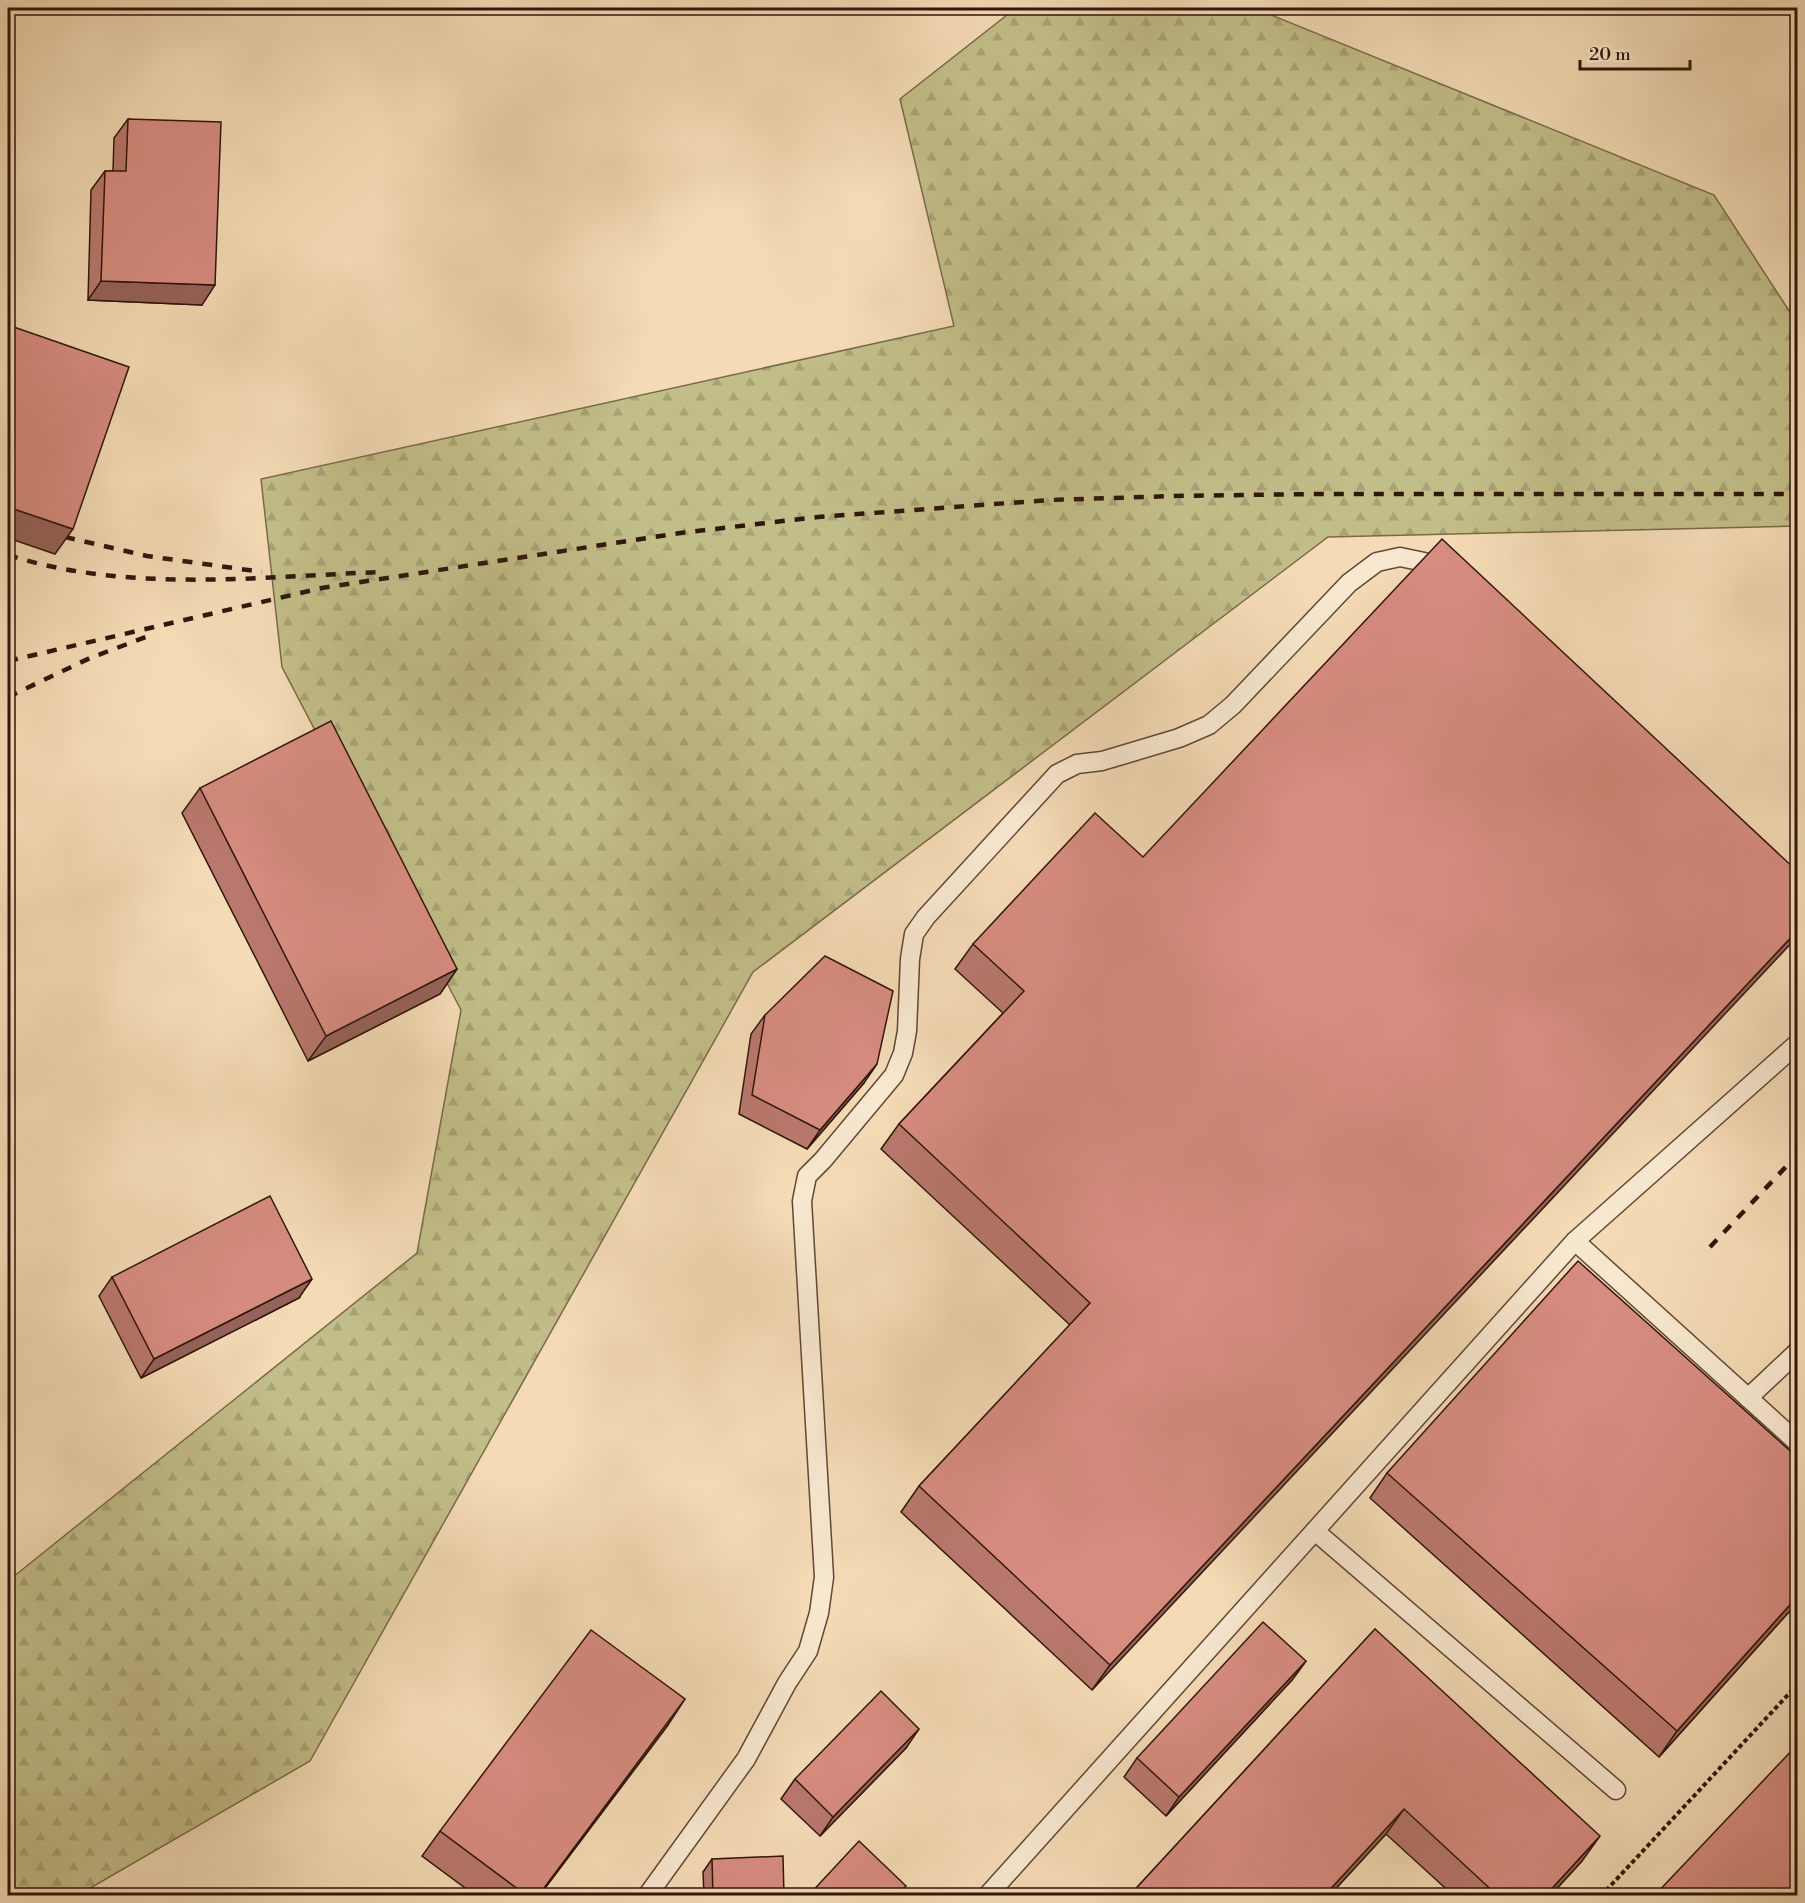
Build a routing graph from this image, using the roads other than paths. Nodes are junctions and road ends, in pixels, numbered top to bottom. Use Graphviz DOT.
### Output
graph roads {
  1 [pos="1454,581"];
  2 [pos="1797,1043"];
  3 [pos="1575,1241"];
  4 [pos="1797,1351"];
  5 [pos="1748,1398"];
  6 [pos="1797,1443"];
  7 [pos="1315,1531"];
  8 [pos="1616,1790"];
  9 [pos="647,1896"];
  10 [pos="987,1896"];
  1 -- 9 [label="lane"];
  2 -- 3 [label="lane"];
  3 -- 5 [label="lane"];
  3 -- 7 [label="lane"];
  4 -- 5 [label="lane"];
  5 -- 6 [label="lane"];
  7 -- 8 [label="lane"];
  7 -- 10 [label="lane"];
}
